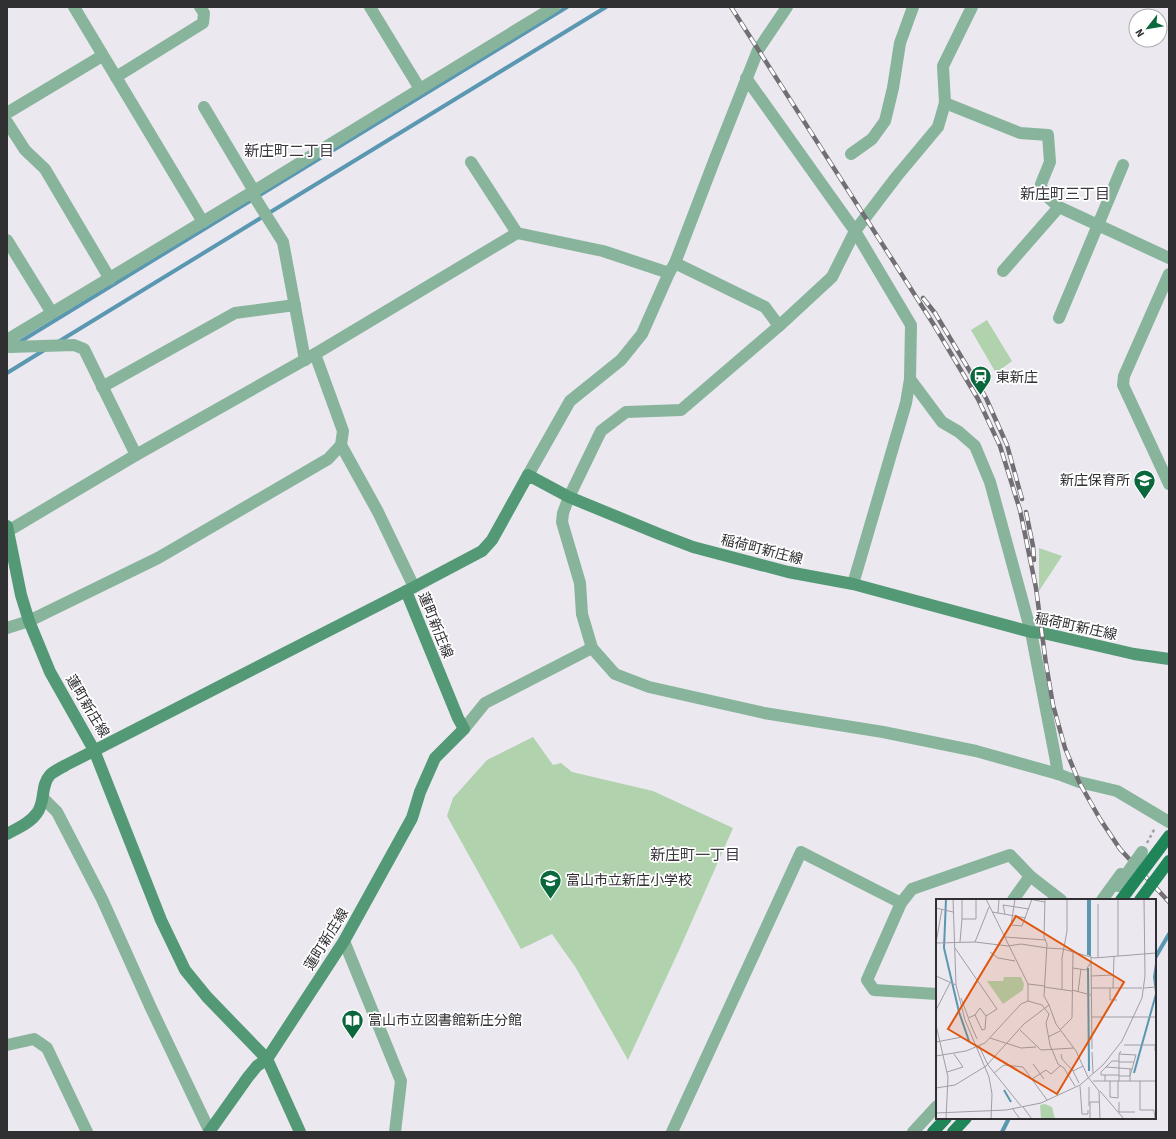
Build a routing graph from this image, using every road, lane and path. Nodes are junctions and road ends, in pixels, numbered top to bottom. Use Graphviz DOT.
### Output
graph roads {
  1 [pos="74,7"];
  2 [pos="200,7"];
  3 [pos="370,7"];
  4 [pos="554,7"];
  5 [pos="787,7"];
  6 [pos="913,7"];
  7 [pos="972,7"];
  8 [pos="102,56"];
  9 [pos="116,77"];
  10 [pos="746,78"];
  11 [pos="420,88"];
  12 [pos="945,103"];
  13 [pos="204,107"];
  14 [pos="7,113"];
  15 [pos="7,122"];
  16 [pos="851,154"];
  17 [pos="470,162"];
  18 [pos="1123,165"];
  19 [pos="253,193"];
  20 [pos="1059,207"];
  21 [pos="203,222"];
  22 [pos="1098,226"];
  23 [pos="855,231"];
  24 [pos="517,233"];
  25 [pos="7,240"];
  26 [pos="1169,258"];
  27 [pos="672,268"];
  28 [pos="1004,271"];
  29 [pos="1169,274"];
  30 [pos="110,279"];
  31 [pos="295,305"];
  32 [pos="52,313"];
  33 [pos="1059,318"];
  34 [pos="779,326"];
  35 [pos="7,340"];
  36 [pos="7,346"];
  37 [pos="310,357"];
  38 [pos="910,379"];
  39 [pos="102,387"];
  40 [pos="341,445"];
  41 [pos="136,455"];
  42 [pos="528,475"];
  43 [pos="1169,484"];
  44 [pos="569,497"];
  45 [pos="8,529"];
  46 [pos="853,584"];
  47 [pos="410,589"];
  48 [pos="29,621"];
  49 [pos="7,628"];
  50 [pos="1031,632"];
  51 [pos="592,648"];
  52 [pos="1169,659"];
  53 [pos="464,729"];
  54 [pos="94,750"];
  55 [pos="1058,774"];
  56 [pos="43,798"];
  57 [pos="1166,817"];
  58 [pos="7,834"];
  59 [pos="1169,836"];
  60 [pos="1142,852"];
  61 [pos="1169,861"];
  62 [pos="1124,870"];
  63 [pos="1030,876"];
  64 [pos="1118,886"];
  65 [pos="1014,899"];
  66 [pos="1061,899"];
  67 [pos="1103,899"];
  68 [pos="1122,899"];
  69 [pos="1141,899"];
  70 [pos="901,903"];
  71 [pos="344,941"];
  72 [pos="936,994"];
  73 [pos="7,1045"];
  74 [pos="267,1059"];
  75 [pos="936,1107"];
  76 [pos="945,1119"];
  77 [pos="965,1119"];
  78 [pos="87,1132"];
  79 [pos="210,1132"];
  80 [pos="300,1132"];
  81 [pos="395,1132"];
  82 [pos="672,1132"];
  83 [pos="913,1132"];
  84 [pos="933,1132"];
  85 [pos="953,1132"];
  1 -- 8 [label="street"];
  2 -- 9 [label="street"];
  3 -- 11 [label="street"];
  4 -- 11 [label="street"];
  5 -- 10 [label="street"];
  6 -- 16 [label="street"];
  7 -- 12 [label="street"];
  8 -- 9 [label="street"];
  8 -- 14 [label="street"];
  9 -- 21 [label="street"];
  10 -- 23 [label="street"];
  10 -- 27 [label="street"];
  11 -- 19 [label="street"];
  12 -- 20 [label="street"];
  12 -- 23 [label="street"];
  13 -- 19 [label="street"];
  15 -- 30 [label="street"];
  17 -- 24 [label="street"];
  18 -- 22 [label="street"];
  19 -- 21 [label="street"];
  19 -- 31 [label="street"];
  20 -- 22 [label="street"];
  20 -- 28 [label="street"];
  21 -- 30 [label="street"];
  22 -- 26 [label="street"];
  22 -- 33 [label="street"];
  23 -- 34 [label="street"];
  23 -- 38 [label="street"];
  24 -- 27 [label="street"];
  24 -- 37 [label="street"];
  25 -- 32 [label="street"];
  27 -- 34 [label="street"];
  27 -- 42 [label="street"];
  29 -- 43 [label="street"];
  30 -- 32 [label="street"];
  31 -- 37 [label="street"];
  31 -- 39 [label="street"];
  32 -- 35 [label="street"];
  34 -- 44 [label="street"];
  36 -- 39 [label="street"];
  37 -- 40 [label="street"];
  37 -- 41 [label="street"];
  38 -- 46 [label="street"];
  38 -- 50 [label="street"];
  39 -- 41 [label="street"];
  40 -- 47 [label="street"];
  40 -- 48 [label="street"];
  41 -- 45 [label="street"];
  42 -- 44 [label="main road, 稲荷町新庄線"];
  42 -- 47 [label="main road"];
  44 -- 46 [label="main road, 稲荷町新庄線"];
  44 -- 51 [label="street"];
  45 -- 48 [label="main road, 蓮町新庄線"];
  46 -- 50 [label="main road, 稲荷町新庄線"];
  47 -- 53 [label="main road, 蓮町新庄線"];
  47 -- 54 [label="main road, 蓮町新庄線"];
  48 -- 49 [label="street"];
  48 -- 54 [label="main road, 蓮町新庄線"];
  50 -- 52 [label="main road, 稲荷町新庄線"];
  50 -- 55 [label="street"];
  51 -- 53 [label="street"];
  51 -- 55 [label="street"];
  53 -- 71 [label="main road, 蓮町新庄線"];
  54 -- 56 [label="main road"];
  54 -- 74 [label="main road"];
  55 -- 57 [label="street"];
  56 -- 58 [label="main road"];
  56 -- 79 [label="street"];
  57 -- 60 [label="path"];
  59 -- 68 [label="main road, bridge"];
  60 -- 64 [label="street, bridge"];
  61 -- 69 [label="main road, bridge"];
  62 -- 67 [label="street"];
  63 -- 65 [label="street"];
  63 -- 66 [label="street"];
  63 -- 70 [label="street"];
  70 -- 72 [label="street"];
  70 -- 82 [label="street"];
  71 -- 74 [label="main road, 蓮町新庄線"];
  71 -- 81 [label="street"];
  73 -- 78 [label="street"];
  74 -- 79 [label="main road, 蓮町新庄線"];
  74 -- 80 [label="main road"];
  75 -- 83 [label="street"];
  76 -- 84 [label="main road"];
  77 -- 85 [label="main road"];
}
